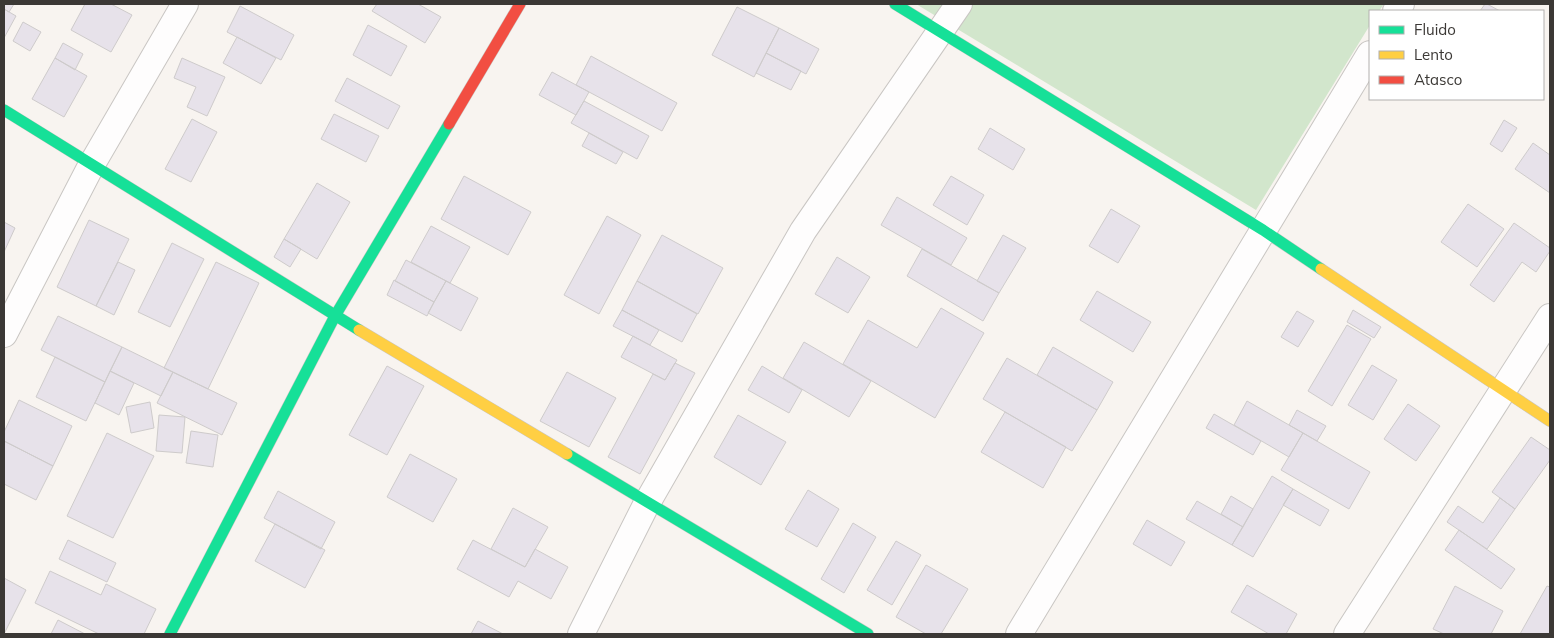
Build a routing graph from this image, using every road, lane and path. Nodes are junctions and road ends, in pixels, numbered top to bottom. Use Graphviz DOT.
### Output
graph roads {
  1 [pos="185,4"];
  2 [pos="520,4"];
  3 [pos="894,4"];
  4 [pos="959,4"];
  5 [pos="941,31"];
  6 [pos="1369,56"];
  7 [pos="4,110"];
  8 [pos="92,164"];
  9 [pos="1263,230"];
  10 [pos="335,316"];
  11 [pos="1550,317"];
  12 [pos="4,334"];
  13 [pos="1502,391"];
  14 [pos="1550,422"];
  15 [pos="647,503"];
  16 [pos="170,634"];
  17 [pos="580,634"];
  18 [pos="868,634"];
  19 [pos="1018,634"];
  20 [pos="1347,634"];
  1 -- 8 [label="street"];
  2 -- 10 [label="street"];
  3 -- 5 [label="street"];
  4 -- 5 [label="street"];
  5 -- 9 [label="street"];
  5 -- 15 [label="street"];
  6 -- 9 [label="street"];
  7 -- 8 [label="street"];
  8 -- 10 [label="street"];
  8 -- 12 [label="street"];
  9 -- 13 [label="street"];
  9 -- 19 [label="street"];
  10 -- 15 [label="street"];
  10 -- 16 [label="street"];
  11 -- 13 [label="street"];
  13 -- 14 [label="street"];
  13 -- 20 [label="street"];
  15 -- 17 [label="street"];
  15 -- 18 [label="street"];
}
